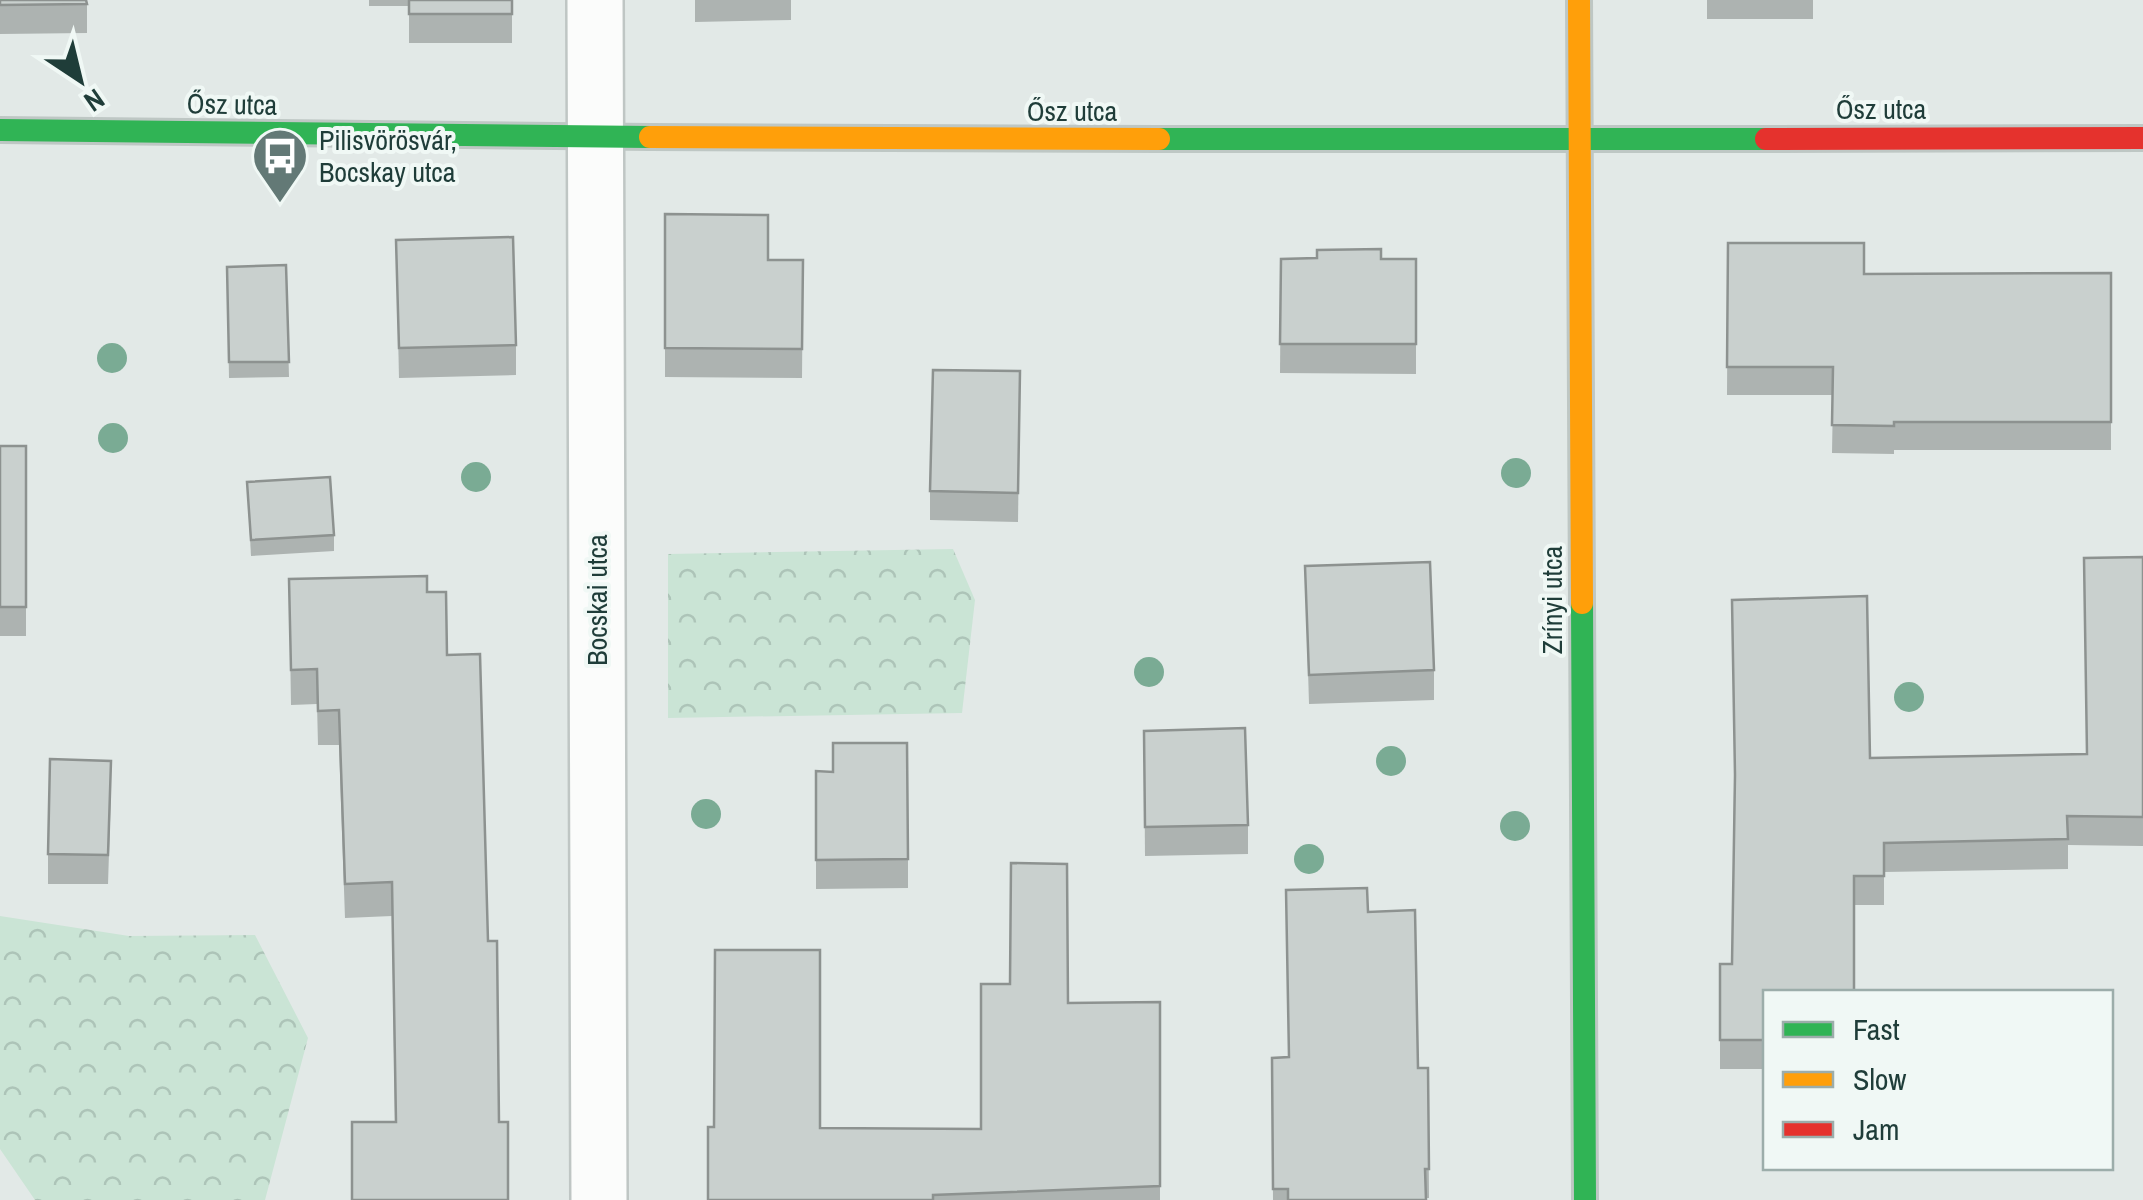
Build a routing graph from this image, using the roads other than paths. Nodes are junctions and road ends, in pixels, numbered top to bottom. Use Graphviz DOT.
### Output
graph roads {
  1 [pos="595,0"];
  2 [pos="1579,0"];
  3 [pos="0,130"];
  4 [pos="2143,138"];
  5 [pos="594,140"];
  6 [pos="1580,141"];
  7 [pos="598,1200"];
  8 [pos="1585,1200"];
  1 -- 5 [label="street, Bocskai utca"];
  2 -- 6 [label="street, Zrínyi utca"];
  3 -- 5 [label="street, Ősz utca"];
  4 -- 6 [label="street, Ősz utca"];
  5 -- 6 [label="street, Ősz utca"];
  5 -- 7 [label="street, Bocskai utca"];
  6 -- 8 [label="street, Zrínyi utca"];
}
